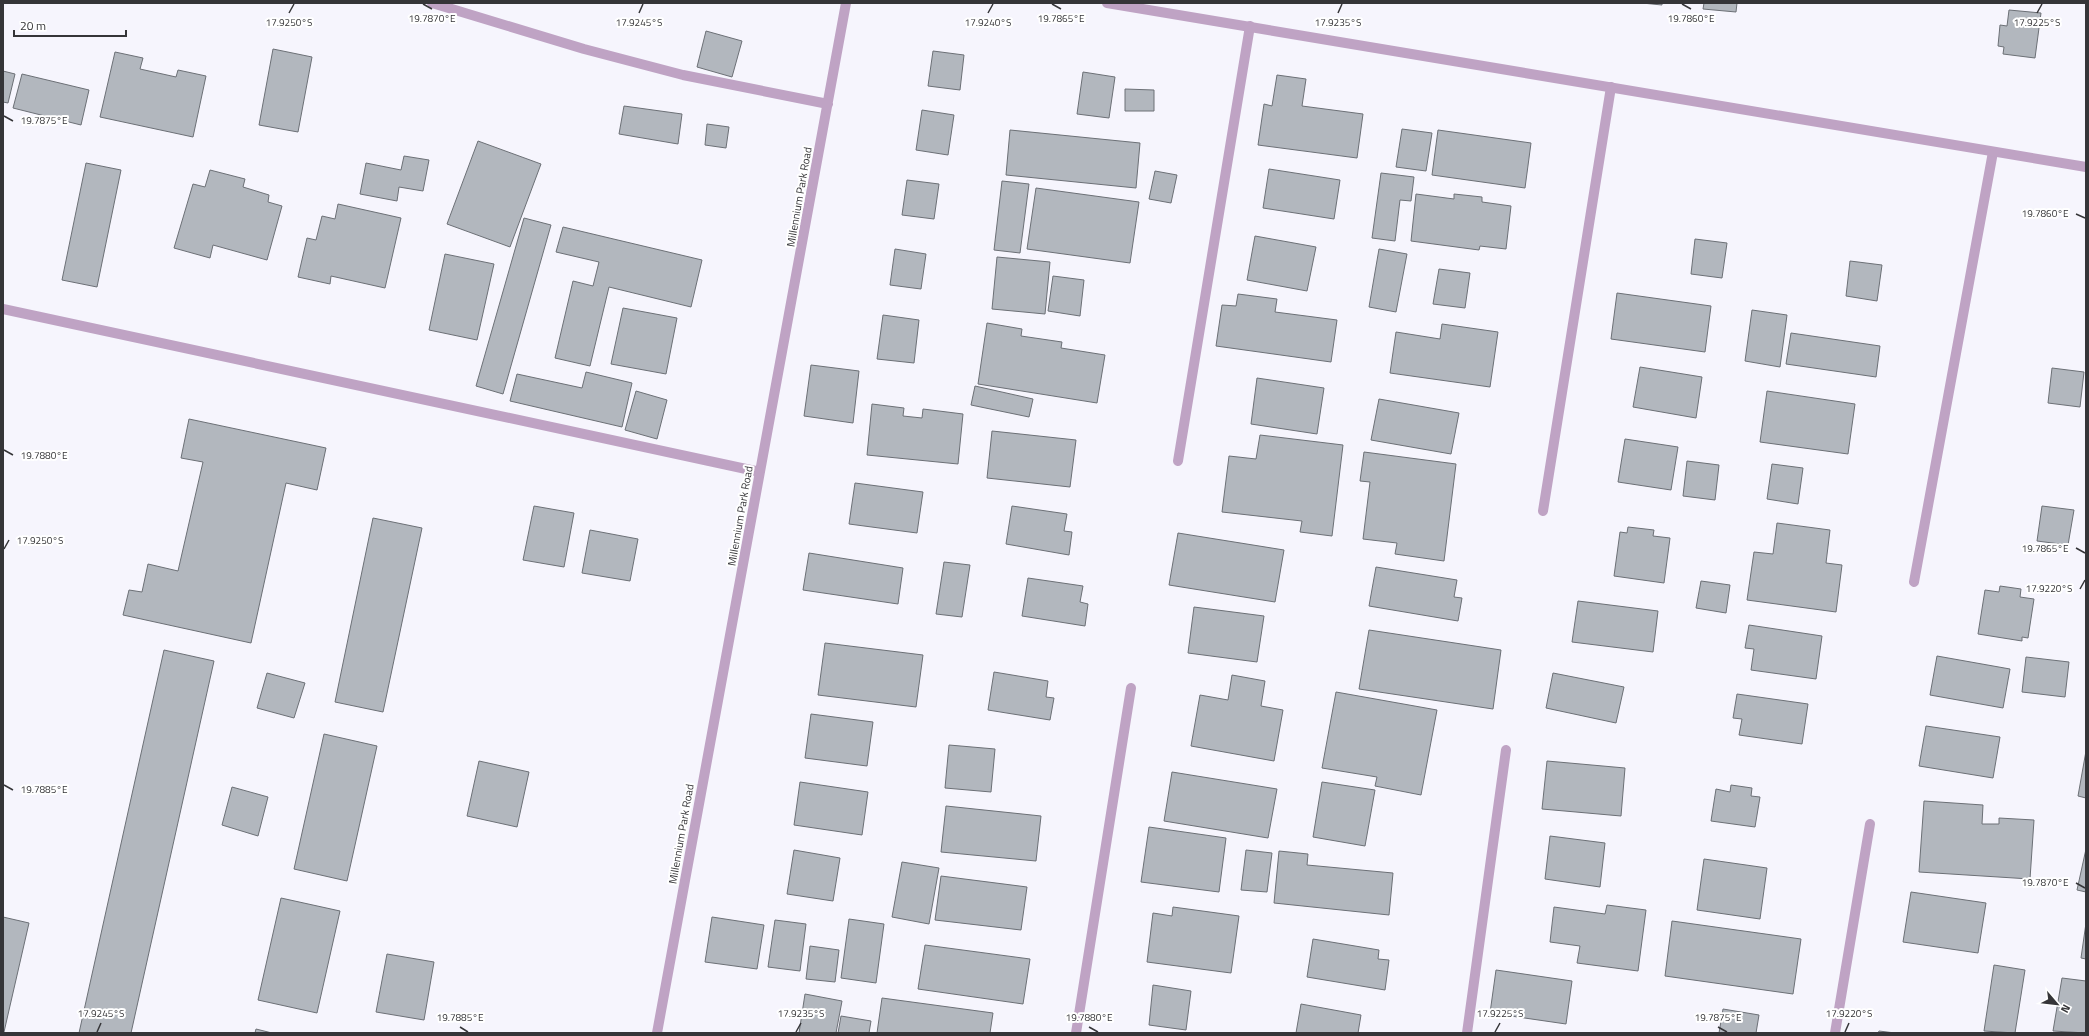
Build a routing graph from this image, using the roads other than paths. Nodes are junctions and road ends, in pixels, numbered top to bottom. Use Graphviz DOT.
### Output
graph roads {
  1 [pos="432,3"];
  2 [pos="846,3"];
  3 [pos="1107,3"];
  4 [pos="1250,26"];
  5 [pos="1611,87"];
  6 [pos="828,104"];
  7 [pos="1993,152"];
  8 [pos="2086,167"];
  9 [pos="3,309"];
  10 [pos="1178,461"];
  11 [pos="760,472"];
  12 [pos="1544,511"];
  13 [pos="1914,582"];
  14 [pos="1131,688"];
  15 [pos="1506,750"];
  16 [pos="1870,824"];
  17 [pos="657,1033"];
  18 [pos="1076,1033"];
  19 [pos="1467,1033"];
  20 [pos="1835,1033"];
  1 -- 6 [label="street"];
  2 -- 6 [label="street, Millennium Park Road"];
  3 -- 4 [label="street"];
  4 -- 5 [label="street"];
  4 -- 10 [label="street"];
  5 -- 7 [label="street"];
  5 -- 12 [label="street"];
  6 -- 11 [label="street, Millennium Park Road"];
  7 -- 8 [label="street"];
  7 -- 13 [label="street"];
  9 -- 11 [label="street"];
  11 -- 17 [label="street, Millennium Park Road"];
  14 -- 18 [label="street"];
  15 -- 19 [label="street"];
  16 -- 20 [label="street"];
}
